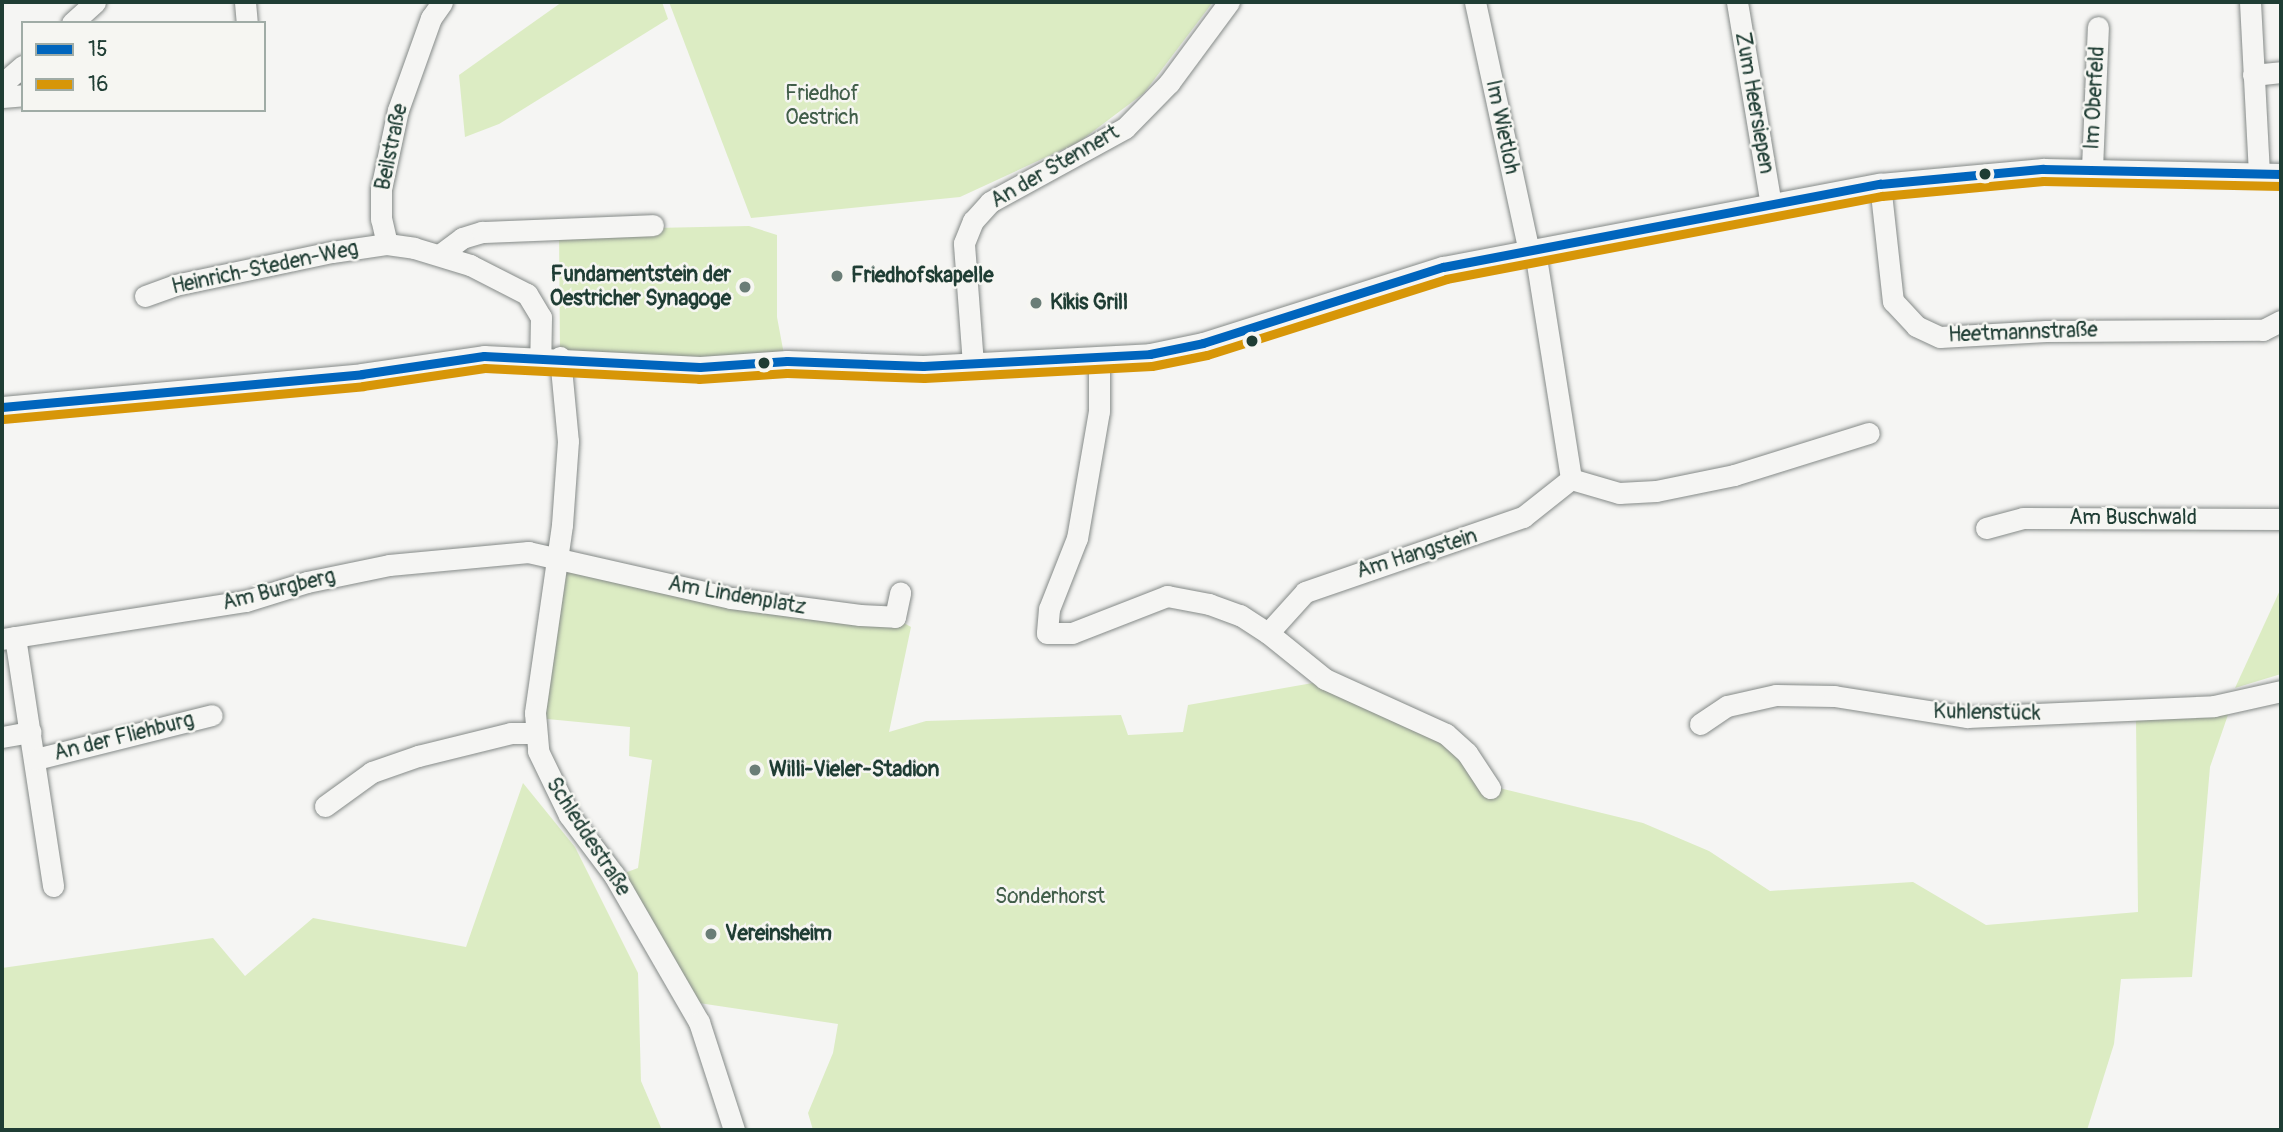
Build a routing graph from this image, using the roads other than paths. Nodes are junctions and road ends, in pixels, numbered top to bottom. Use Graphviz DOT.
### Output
graph roads {
  1 [pos="95,2"];
  2 [pos="245,2"];
  3 [pos="442,2"];
  4 [pos="1229,2"];
  5 [pos="1475,2"];
  6 [pos="1737,2"];
  7 [pos="2250,2"];
  8 [pos="74,21"];
  9 [pos="247,21"];
  10 [pos="2098,27"];
  11 [pos="2281,72"];
  12 [pos="2253,75"];
  13 [pos="2092,168"];
  14 [pos="2259,172"];
  15 [pos="2281,174"];
  16 [pos="1880,184"];
  17 [pos="1771,205"];
  18 [pos="653,225"];
  19 [pos="387,244"];
  20 [pos="1532,252"];
  21 [pos="441,254"];
  22 [pos="145,296"];
  23 [pos="2281,321"];
  24 [pos="550,356"];
  25 [pos="1099,359"];
  26 [pos="973,364"];
  27 [pos="2,407"];
  28 [pos="1869,433"];
  29 [pos="1571,479"];
  30 [pos="2281,519"];
  31 [pos="1986,528"];
  32 [pos="557,556"];
  33 [pos="900,593"];
  34 [pos="1268,633"];
  35 [pos="8,638"];
  36 [pos="2281,691"];
  37 [pos="212,715"];
  38 [pos="1700,724"];
  39 [pos="31,732"];
  40 [pos="535,733"];
  41 [pos="2,737"];
  42 [pos="36,759"];
  43 [pos="1490,788"];
  44 [pos="325,806"];
  45 [pos="53,886"];
  46 [pos="734,1130"];
  1 -- 8 [label="street"];
  2 -- 9 [label="street"];
  3 -- 19 [label="street, Beilstraße"];
  4 -- 26 [label="street, An der Stennert"];
  5 -- 20 [label="street, Im Wietloh"];
  6 -- 17 [label="street, Zum Heersiepen"];
  7 -- 12 [label="street"];
  10 -- 13 [label="street, Im Oberfeld"];
  11 -- 12 [label="street"];
  12 -- 14 [label="street"];
  13 -- 14 [label="street"];
  13 -- 16 [label="street"];
  14 -- 15 [label="street"];
  16 -- 17 [label="street"];
  16 -- 23 [label="street, Heetmannstraße"];
  17 -- 20 [label="street"];
  18 -- 21 [label="street"];
  19 -- 21 [label="street"];
  19 -- 22 [label="street, Heinrich-Steden-Weg"];
  20 -- 25 [label="street"];
  20 -- 29 [label="street"];
  21 -- 24 [label="street"];
  24 -- 26 [label="street"];
  24 -- 27 [label="street"];
  24 -- 32 [label="street, Schleddestraße"];
  25 -- 26 [label="street"];
  25 -- 34 [label="street"];
  28 -- 29 [label="street"];
  29 -- 34 [label="street, Am Hangstein"];
  30 -- 31 [label="street, Am Buschwald"];
  32 -- 33 [label="street, Am Lindenplatz"];
  32 -- 35 [label="street, Am Burgberg"];
  32 -- 40 [label="street, Schleddestraße"];
  34 -- 43 [label="street"];
  35 -- 39 [label="street, An der Fliehburg"];
  36 -- 38 [label="street, Kuhlenstück"];
  37 -- 42 [label="street, An der Fliehburg"];
  39 -- 41 [label="street, An der Fliehburg"];
  39 -- 42 [label="street, An der Fliehburg"];
  40 -- 44 [label="street"];
  40 -- 46 [label="street, Schleddestraße"];
  42 -- 45 [label="street, An der Fliehburg"];
}
